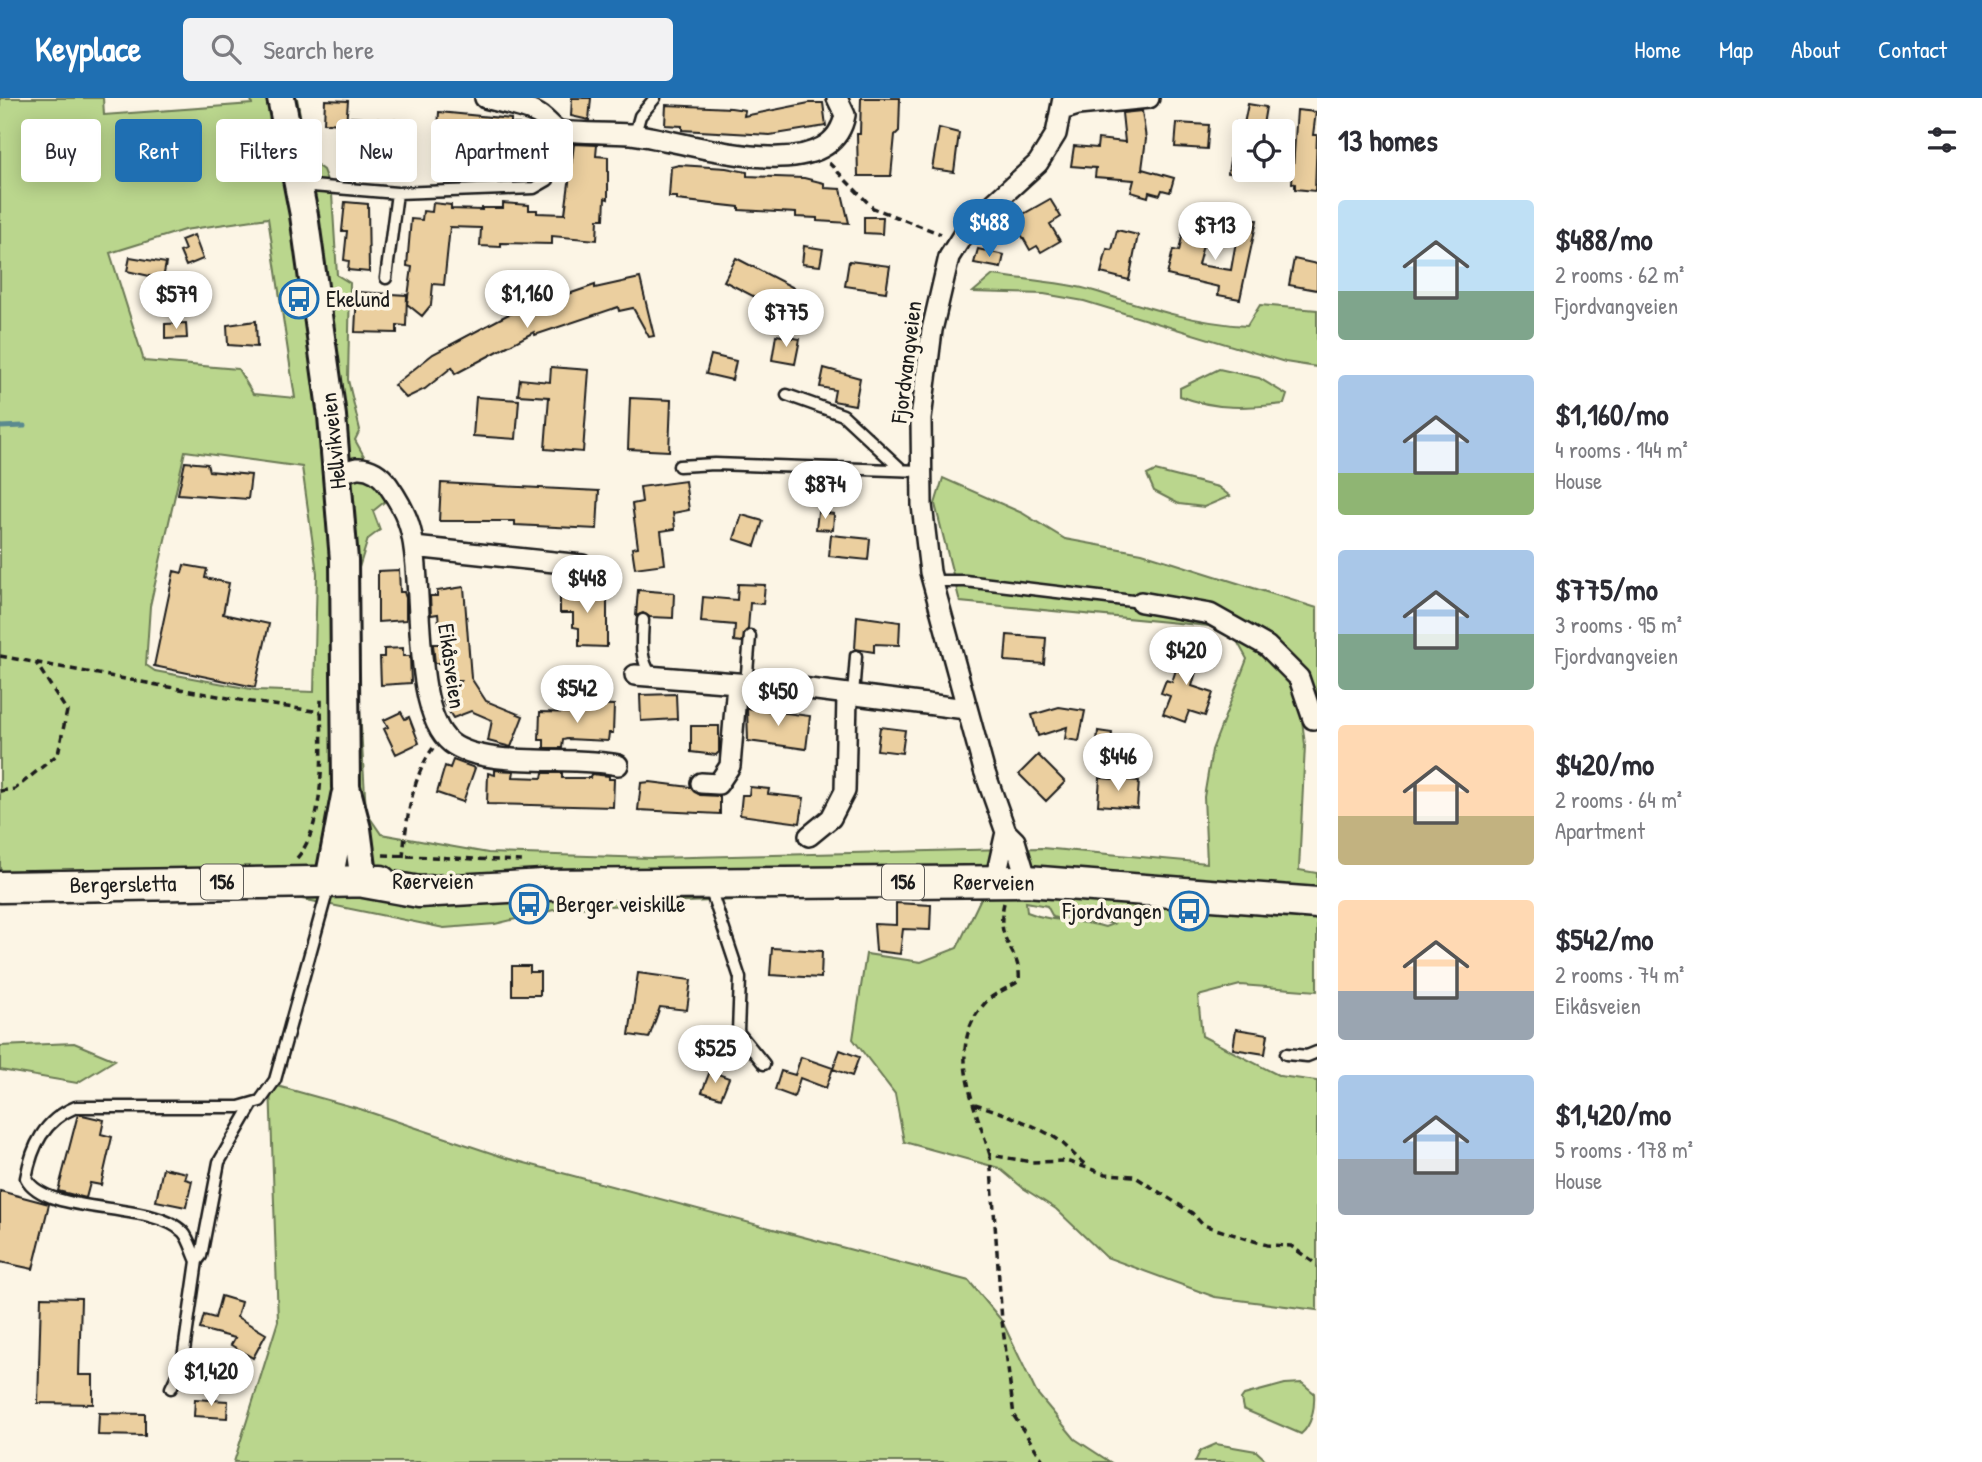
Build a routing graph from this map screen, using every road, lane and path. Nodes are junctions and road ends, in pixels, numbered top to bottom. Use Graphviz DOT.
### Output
graph roads {
  1 [pos="281,98"];
  2 [pos="485,98"];
  3 [pos="655,98"];
  4 [pos="837,98"];
  5 [pos="1149,98"];
  6 [pos="1063,104"];
  7 [pos="543,119"];
  8 [pos="573,132"];
  9 [pos="635,134"];
  10 [pos="818,152"];
  11 [pos="544,182"];
  12 [pos="298,185"];
  13 [pos="397,193"];
  14 [pos="957,242"];
  15 [pos="386,278"];
  16 [pos="787,395"];
  17 [pos="679,466"];
  18 [pos="912,470"];
  19 [pos="337,475"];
  20 [pos="414,547"];
  21 [pos="582,565"];
  22 [pos="932,581"];
  23 [pos="1141,602"];
  24 [pos="643,620"];
  25 [pos="750,636"];
  26 [pos="0,656"];
  27 [pos="856,656"];
  28 [pos="36,663"];
  29 [pos="643,675"];
  30 [pos="742,685"];
  31 [pos="321,687"];
  32 [pos="850,696"];
  33 [pos="966,709"];
  34 [pos="321,712"];
  35 [pos="1312,719"];
  36 [pos="442,734"];
  37 [pos="618,765"];
  38 [pos="701,783"];
  39 [pos="346,787"];
  40 [pos="0,791"];
  41 [pos="1006,832"];
  42 [pos="809,836"];
  43 [pos="297,858"];
  44 [pos="403,858"];
  45 [pos="330,881"];
  46 [pos="1010,881"];
  47 [pos="364,882"];
  48 [pos="710,884"];
  49 [pos="0,887"];
  50 [pos="1317,903"];
  51 [pos="1317,1052"];
  52 [pos="1286,1054"];
  53 [pos="764,1064"];
  54 [pos="975,1104"];
  55 [pos="252,1105"];
  56 [pos="990,1155"];
  57 [pos="1087,1166"];
  58 [pos="197,1261"];
  59 [pos="1317,1265"];
  60 [pos="171,1388"];
  61 [pos="1044,1462"];
  1 -- 12 [label="main road, Hellvikveien"];
  2 -- 7 [label="street"];
  3 -- 9 [label="lane"];
  4 -- 10 [label="street"];
  5 -- 6 [label="street"];
  6 -- 14 [label="street, Fjordvangveien"];
  8 -- 9 [label="street"];
  9 -- 10 [label="street"];
  10 -- 14 [label="path"];
  11 -- 13 [label="lane"];
  12 -- 13 [label="lane"];
  12 -- 19 [label="main road, Hellvikveien"];
  13 -- 15 [label="lane"];
  14 -- 18 [label="street, Fjordvangveien"];
  16 -- 18 [label="lane"];
  17 -- 18 [label="lane"];
  18 -- 22 [label="street, Fjordvangveien"];
  19 -- 20 [label="street, Eikåsveien"];
  19 -- 39 [label="main road, Hellvikveien"];
  20 -- 21 [label="street"];
  20 -- 36 [label="street, Eikåsveien"];
  22 -- 23 [label="lane"];
  22 -- 33 [label="street, Fjordvangveien"];
  23 -- 35 [label="street"];
  24 -- 29 [label="lane"];
  25 -- 30 [label="lane"];
  26 -- 28 [label="path"];
  27 -- 32 [label="lane"];
  28 -- 34 [label="path"];
  28 -- 40 [label="path"];
  29 -- 30 [label="street"];
  30 -- 32 [label="street"];
  30 -- 38 [label="street"];
  31 -- 34 [label="path"];
  32 -- 33 [label="street"];
  32 -- 42 [label="street"];
  33 -- 41 [label="street, Fjordvangveien"];
  34 -- 43 [label="path"];
  36 -- 37 [label="street, Eikåsveien"];
  36 -- 44 [label="path"];
  39 -- 45 [label="main road, Hellvikveien"];
  39 -- 47 [label="main road, Hellvikveien"];
  41 -- 46 [label="street"];
  41 -- 46 [label="street, Fjordvangveien"];
  45 -- 47 [label="main road, Røerveien / 156"];
  45 -- 49 [label="main road, Bergersletta / 156"];
  45 -- 55 [label="lane"];
  46 -- 48 [label="main road, Røerveien / 156"];
  46 -- 50 [label="main road, Røerveien / 156"];
  46 -- 54 [label="path"];
  47 -- 48 [label="main road, Røerveien / 156"];
  48 -- 53 [label="lane"];
  51 -- 52 [label="lane"];
  54 -- 56 [label="path"];
  54 -- 57 [label="path"];
  55 -- 58 [label="lane"];
  55 -- 58 [label="lane"];
  56 -- 57 [label="path"];
  56 -- 61 [label="path"];
  57 -- 59 [label="path"];
  58 -- 60 [label="lane"];
}
